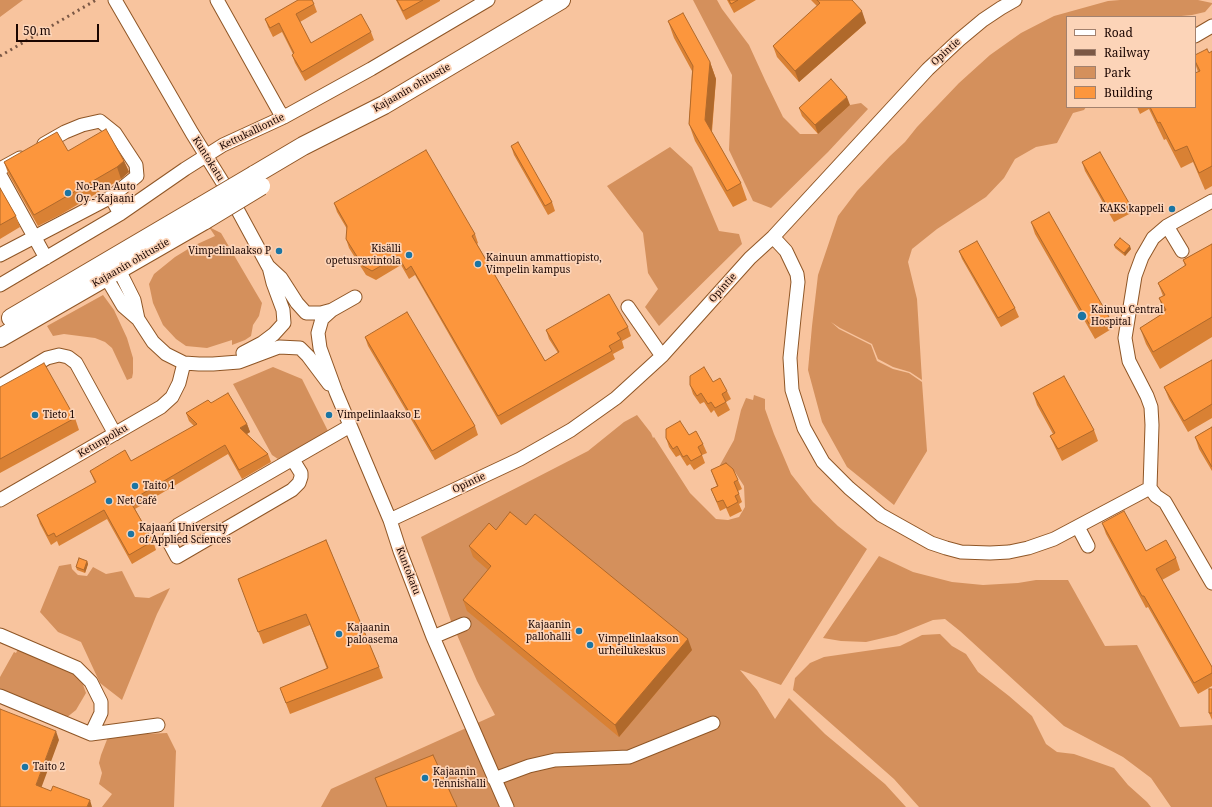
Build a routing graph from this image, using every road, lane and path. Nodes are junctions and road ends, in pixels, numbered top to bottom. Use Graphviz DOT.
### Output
graph roads {
  1 [pos="115,0"];
  2 [pos="217,0"];
  3 [pos="488,0"];
  4 [pos="561,0"];
  5 [pos="1015,0"];
  6 [pos="1212,26"];
  7 [pos="1196,35"];
  8 [pos="284,117"];
  9 [pos="205,156"];
  10 [pos="0,169"];
  11 [pos="0,175"];
  12 [pos="111,197"];
  13 [pos="1212,201"];
  14 [pos="120,214"];
  15 [pos="1167,226"];
  16 [pos="35,236"];
  17 [pos="773,237"];
  18 [pos="1182,251"];
  19 [pos="0,255"];
  20 [pos="46,258"];
  21 [pos="268,266"];
  22 [pos="110,270"];
  23 [pos="0,285"];
  24 [pos="354,296"];
  25 [pos="628,307"];
  26 [pos="332,310"];
  27 [pos="306,313"];
  28 [pos="284,323"];
  29 [pos="0,324"];
  30 [pos="318,333"];
  31 [pos="0,338"];
  32 [pos="300,348"];
  33 [pos="662,356"];
  34 [pos="227,362"];
  35 [pos="184,363"];
  36 [pos="0,386"];
  37 [pos="336,392"];
  38 [pos="350,426"];
  39 [pos="115,434"];
  40 [pos="293,460"];
  41 [pos="1150,488"];
  42 [pos="0,500"];
  43 [pos="390,520"];
  44 [pos="1078,527"];
  45 [pos="1088,546"];
  46 [pos="1212,583"];
  47 [pos="464,624"];
  48 [pos="0,635"];
  49 [pos="433,637"];
  50 [pos="0,696"];
  51 [pos="713,723"];
  52 [pos="158,725"];
  53 [pos="91,734"];
  54 [pos="494,779"];
  55 [pos="507,807"];
  1 -- 9 [label="street, Kuntokatu"];
  2 -- 8 [label="street"];
  3 -- 8 [label="street, Kettukalliontie"];
  4 -- 22 [label="highway, Kajaanin ohitustie, bridge"];
  5 -- 17 [label="street, Opintie"];
  6 -- 7 [label="street"];
  8 -- 9 [label="street, Kettukalliontie"];
  9 -- 14 [label="street, Kettukalliontie"];
  9 -- 21 [label="street, Kuntokatu"];
  10 -- 12 [label="street"];
  11 -- 16 [label="street"];
  12 -- 14 [label="street"];
  12 -- 16 [label="street"];
  13 -- 15 [label="street"];
  14 -- 20 [label="street, Kettukalliontie"];
  15 -- 18 [label="street"];
  15 -- 41 [label="street"];
  16 -- 19 [label="street"];
  16 -- 20 [label="street"];
  17 -- 33 [label="street, Opintie"];
  17 -- 44 [label="street"];
  20 -- 23 [label="street, Kettukalliontie"];
  21 -- 27 [label="street, Kuntokatu"];
  21 -- 28 [label="street"];
  22 -- 29 [label="highway, Kajaanin ohitustie"];
  22 -- 31 [label="highway, Kajaanin ohitustie"];
  22 -- 35 [label="street"];
  24 -- 26 [label="street"];
  25 -- 33 [label="street"];
  26 -- 27 [label="street"];
  26 -- 30 [label="street"];
  27 -- 28 [label="street"];
  27 -- 30 [label="street"];
  28 -- 32 [label="street"];
  28 -- 34 [label="street"];
  30 -- 32 [label="street"];
  30 -- 37 [label="street, Kuntokatu"];
  32 -- 34 [label="street"];
  32 -- 37 [label="street"];
  33 -- 43 [label="street, Opintie"];
  34 -- 35 [label="street"];
  35 -- 39 [label="street, Ketunpolku"];
  36 -- 39 [label="street"];
  37 -- 38 [label="street, Kuntokatu"];
  38 -- 40 [label="street"];
  38 -- 43 [label="street, Kuntokatu"];
  39 -- 42 [label="street, Ketunpolku"];
  40 -- 40 [label="street"];
  41 -- 44 [label="street"];
  41 -- 46 [label="street"];
  43 -- 49 [label="street, Kuntokatu"];
  44 -- 45 [label="street"];
  47 -- 49 [label="street"];
  48 -- 53 [label="street"];
  49 -- 54 [label="street, Kuntokatu"];
  50 -- 53 [label="street"];
  51 -- 54 [label="street"];
  52 -- 53 [label="street"];
  54 -- 55 [label="street, Kuntokatu"];
}
